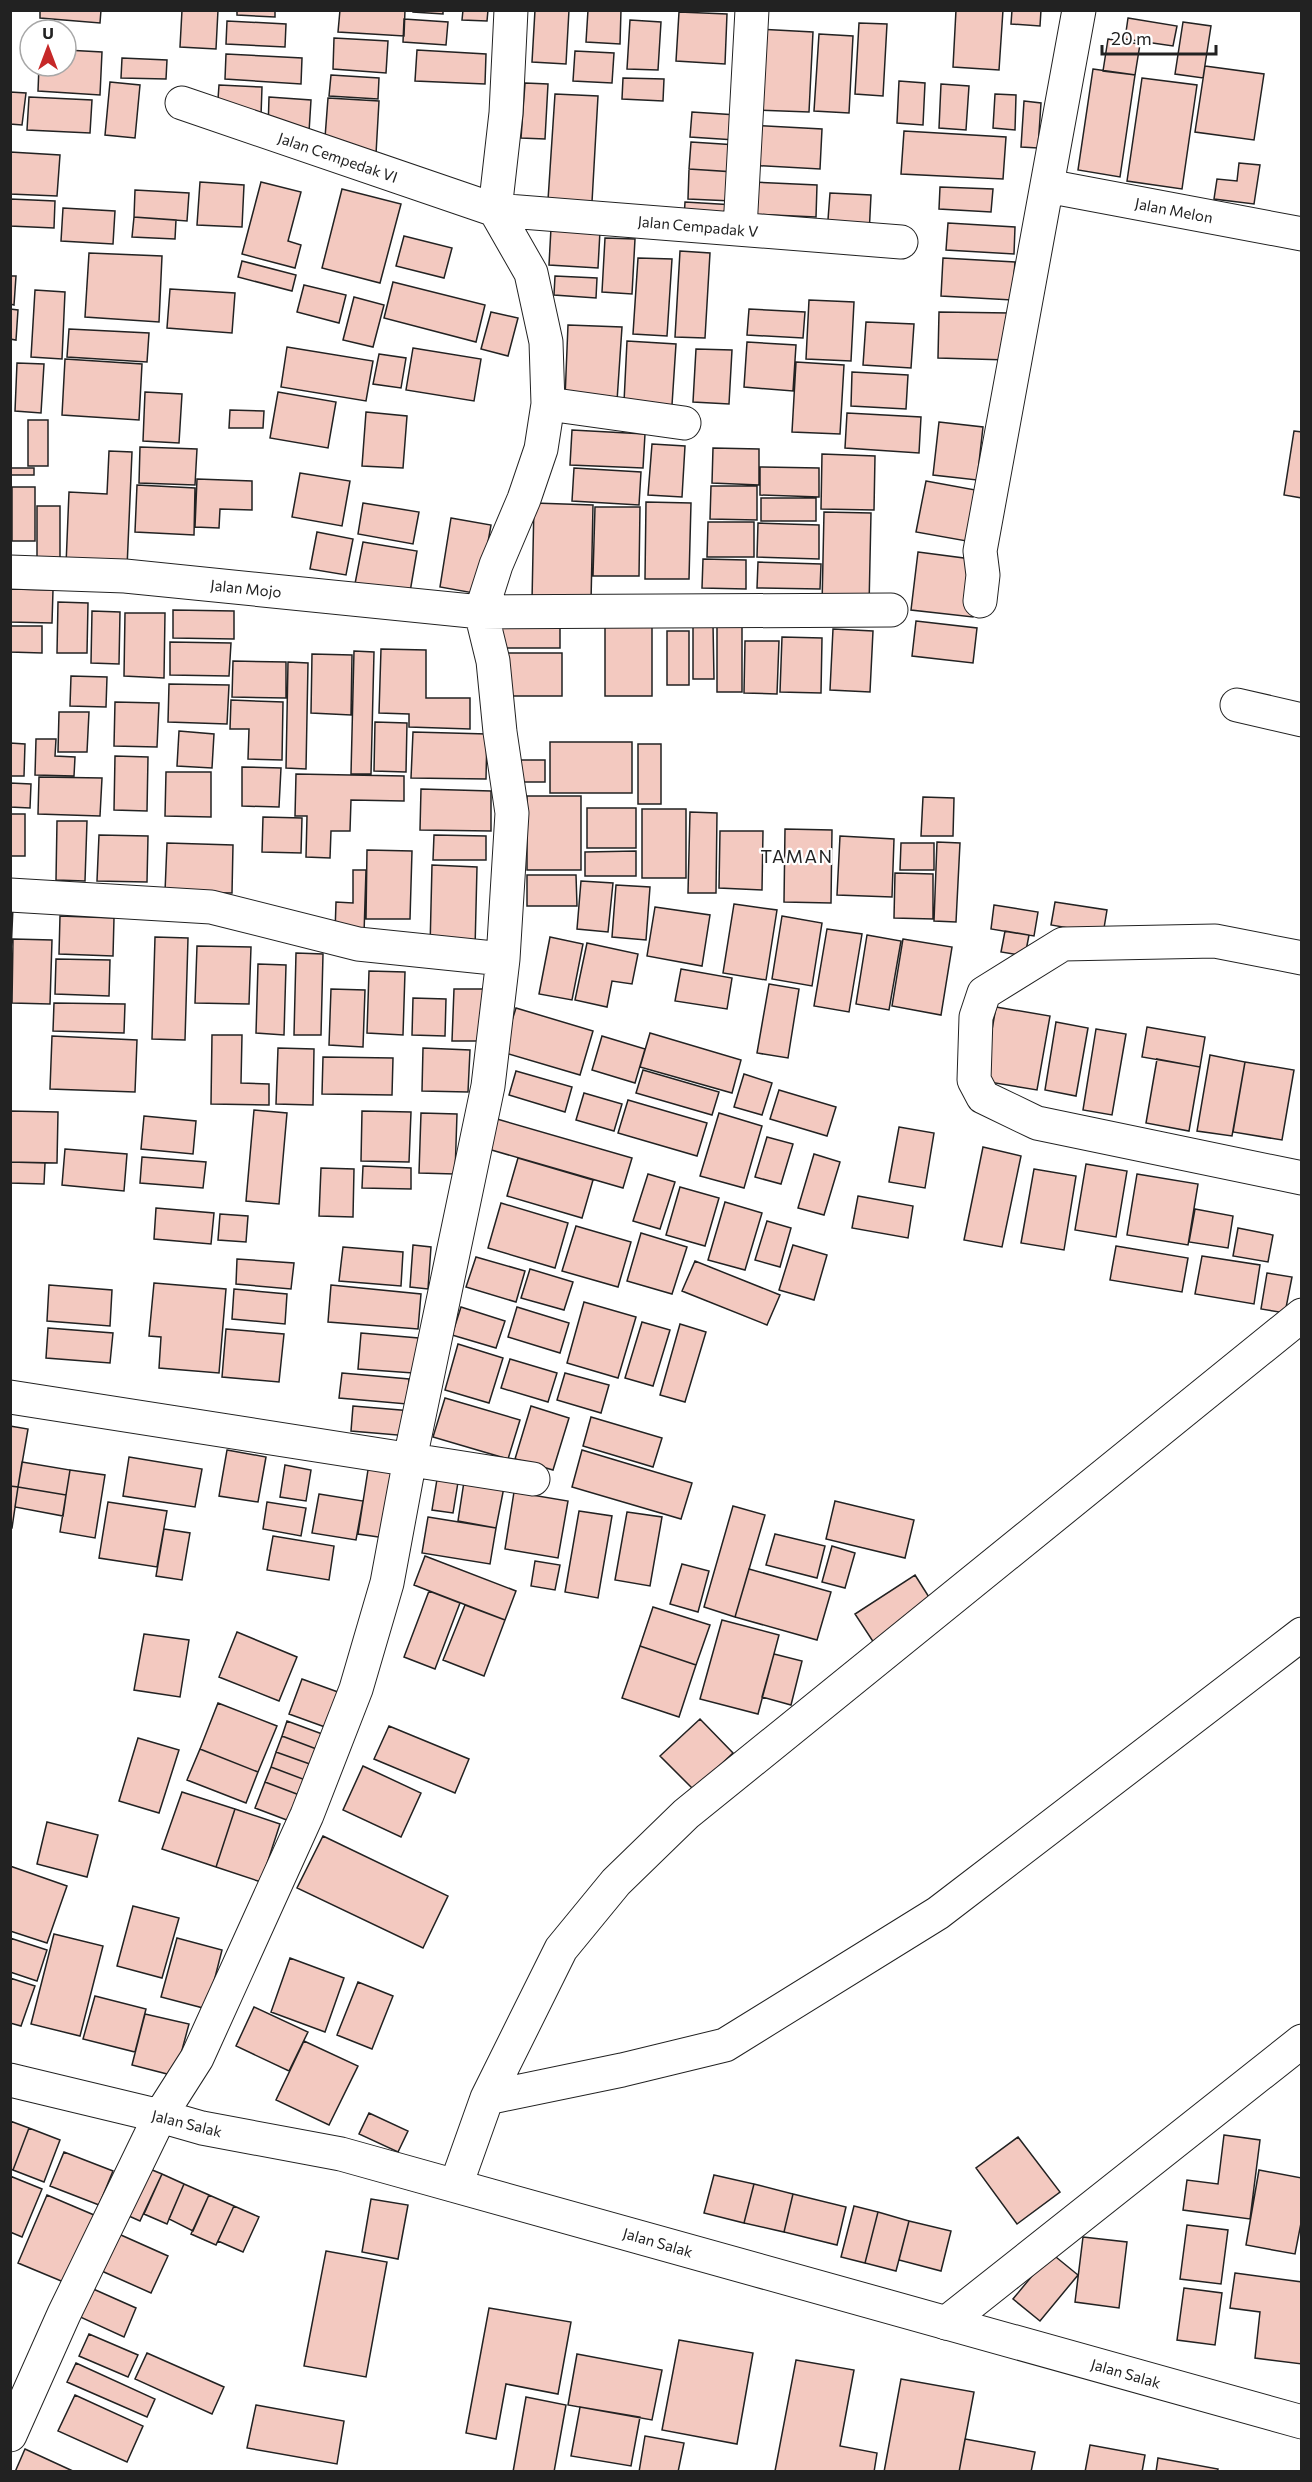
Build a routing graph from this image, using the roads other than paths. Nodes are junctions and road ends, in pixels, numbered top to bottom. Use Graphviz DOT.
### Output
graph roads {
  1 [pos="511,10"];
  2 [pos="752,10"];
  3 [pos="1079,10"];
  4 [pos="182,103"];
  5 [pos="1047,186"];
  6 [pos="495,210"];
  7 [pos="740,229"];
  8 [pos="1302,234"];
  9 [pos="901,242"];
  10 [pos="548,404"];
  11 [pos="684,423"];
  12 [pos="10,572"];
  13 [pos="980,601"];
  14 [pos="891,610"];
  15 [pos="481,612"];
  16 [pos="1237,705"];
  17 [pos="1302,720"];
  18 [pos="10,895"];
  19 [pos="1302,958"];
  20 [pos="503,959"];
  21 [pos="1302,1178"];
  22 [pos="1302,1315"];
  23 [pos="10,1397"];
  24 [pos="410,1459"];
  25 [pos="533,1479"];
  26 [pos="1302,1634"];
  27 [pos="1302,2042"];
  28 [pos="10,2080"];
  29 [pos="487,2098"];
  30 [pos="160,2116"];
  31 [pos="456,2185"];
  32 [pos="946,2323"];
  33 [pos="1302,2422"];
  34 [pos="10,2435"];
  1 -- 6 [label="street"];
  2 -- 7 [label="street"];
  3 -- 5 [label="street"];
  4 -- 6 [label="street, Jalan Cempedak VI"];
  5 -- 8 [label="street, Jalan Melon"];
  5 -- 13 [label="street"];
  6 -- 7 [label="street, Jalan Cempadak V"];
  6 -- 10 [label="street"];
  7 -- 9 [label="street, Jalan Cempadak V"];
  10 -- 11 [label="street"];
  10 -- 15 [label="street"];
  12 -- 15 [label="street, Jalan Mojo"];
  14 -- 15 [label="street, Jalan Mojo"];
  15 -- 20 [label="street"];
  16 -- 17 [label="street"];
  18 -- 20 [label="street"];
  19 -- 21 [label="street"];
  20 -- 24 [label="street"];
  22 -- 29 [label="street"];
  23 -- 24 [label="street"];
  24 -- 25 [label="street"];
  24 -- 30 [label="street"];
  26 -- 29 [label="street"];
  27 -- 32 [label="street"];
  28 -- 30 [label="street, Jalan Salak"];
  29 -- 31 [label="street"];
  30 -- 31 [label="street, Jalan Salak"];
  30 -- 34 [label="street"];
  31 -- 32 [label="street, Jalan Salak"];
  32 -- 33 [label="street, Jalan Salak"];
}
